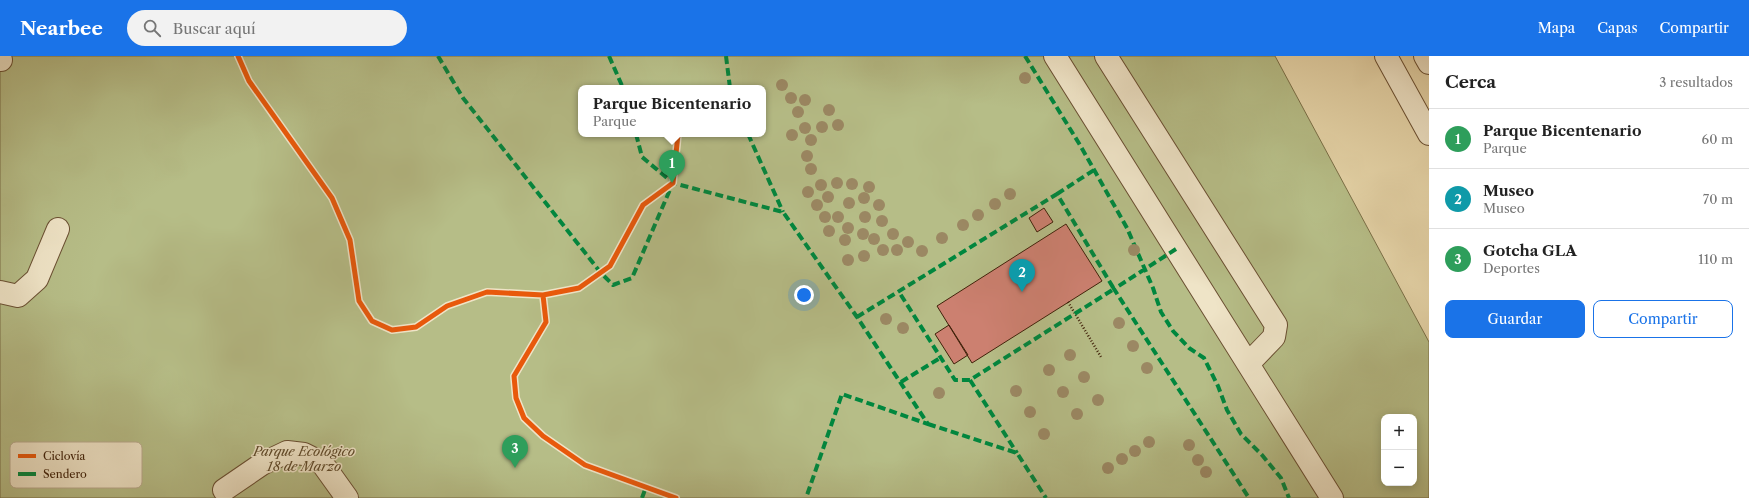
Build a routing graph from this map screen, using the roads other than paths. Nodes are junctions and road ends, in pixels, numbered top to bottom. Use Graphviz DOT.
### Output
graph roads {
  1 [pos="1055,56"];
  2 [pos="1106,56"];
  3 [pos="1386,56"];
  4 [pos="1425,56"];
  5 [pos="1429,63"];
  6 [pos="1421,102"];
  7 [pos="1429,134"];
  8 [pos="58,229"];
  9 [pos="0,292"];
  10 [pos="1248,364"];
  11 [pos="224,490"];
  12 [pos="347,498"];
  13 [pos="1332,498"];
  1 -- 10 [label="lane"];
  2 -- 10 [label="lane"];
  3 -- 6 [label="lane"];
  4 -- 5 [label="lane"];
  6 -- 7 [label="lane"];
  8 -- 9 [label="lane"];
  10 -- 13 [label="lane"];
  11 -- 12 [label="lane"];
}
